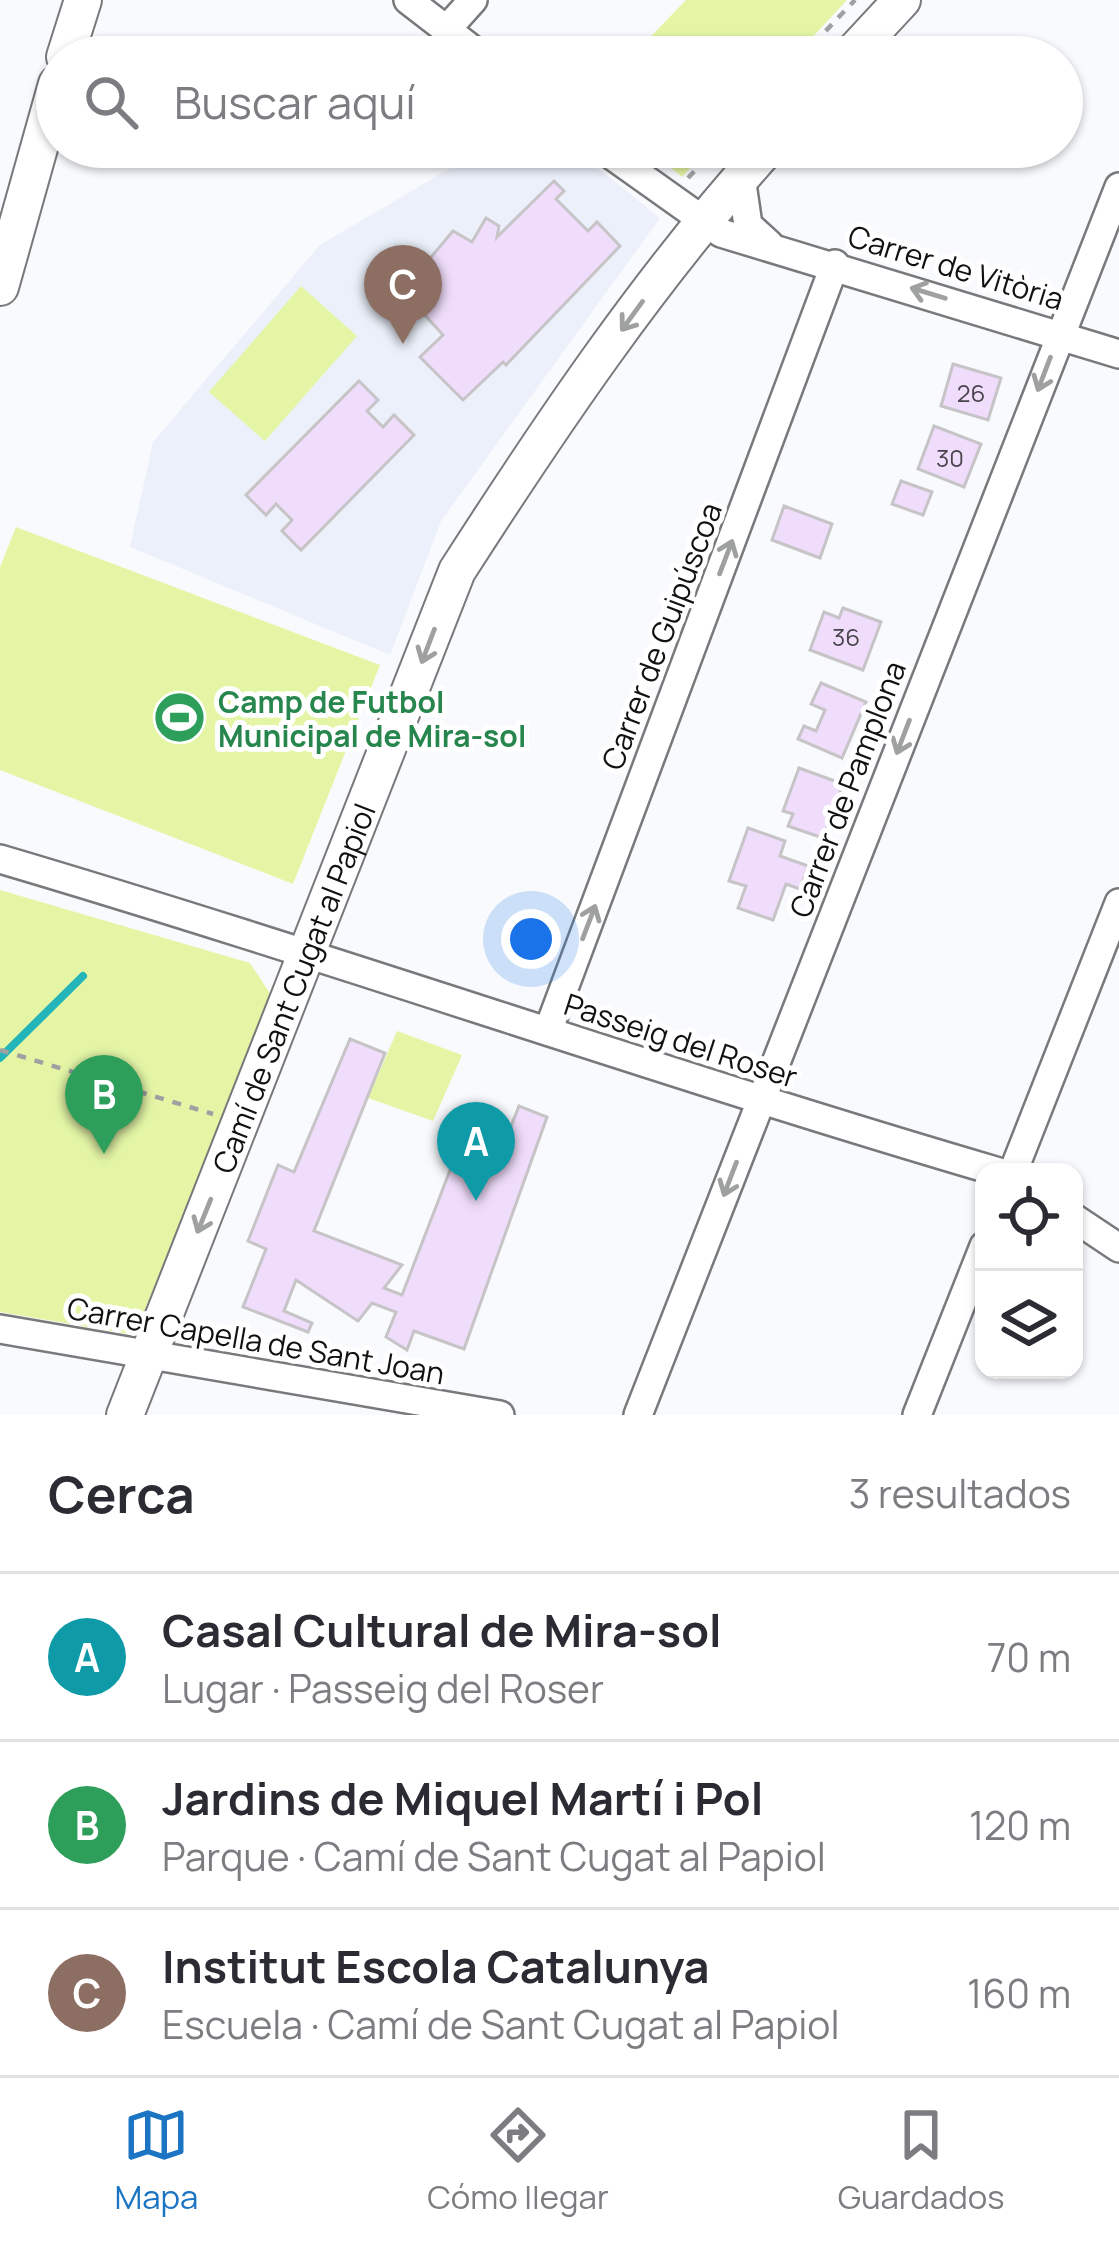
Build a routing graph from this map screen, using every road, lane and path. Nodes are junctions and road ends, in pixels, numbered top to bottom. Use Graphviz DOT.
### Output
graph roads {
  1 [pos="82,0"];
  2 [pos="408,0"];
  3 [pos="473,0"];
  4 [pos="855,0"];
  5 [pos="902,0"];
  6 [pos="446,30"];
  7 [pos="71,36"];
  8 [pos="454,36"];
  9 [pos="822,36"];
  10 [pos="869,36"];
  11 [pos="36,139"];
  12 [pos="628,168"];
  13 [pos="697,168"];
  14 [pos="749,168"];
  15 [pos="741,177"];
  16 [pos="1119,187"];
  17 [pos="11,204"];
  18 [pos="694,218"];
  19 [pos="772,247"];
  20 [pos="835,265"];
  21 [pos="0,287"];
  22 [pos="1060,333"];
  23 [pos="1119,354"];
  24 [pos="0,859"];
  25 [pos="1119,903"];
  26 [pos="310,951"];
  27 [pos="548,1031"];
  28 [pos="0,1049"];
  29 [pos="760,1102"];
  30 [pos="242,1123"];
  31 [pos="1017,1163"];
  32 [pos="975,1165"];
  33 [pos="1083,1224"];
  34 [pos="1119,1248"];
  35 [pos="975,1269"];
  36 [pos="0,1329"];
  37 [pos="148,1358"];
  38 [pos="367,1404"];
  39 [pos="125,1415"];
  40 [pos="500,1415"];
  41 [pos="638,1415"];
  42 [pos="917,1415"];
  1 -- 7 [label="street"];
  2 -- 6 [label="street"];
  3 -- 6 [label="street"];
  4 -- 9 [label="path"];
  5 -- 10 [label="street"];
  6 -- 8 [label="street"];
  11 -- 17 [label="street"];
  12 -- 18 [label="street, Carrer de Vitòria"];
  13 -- 18 [label="path"];
  14 -- 15 [label="street, Camí de Sant Cugat al Papiol"];
  15 -- 18 [label="street, Camí de Sant Cugat al Papiol"];
  15 -- 19 [label="street"];
  16 -- 22 [label="street, Carrer de Pamplona"];
  17 -- 21 [label="street"];
  18 -- 19 [label="street, Carrer de Vitòria"];
  18 -- 26 [label="street, Camí de Sant Cugat al Papiol, one-way"];
  19 -- 20 [label="street, Carrer de Vitòria"];
  22 -- 20 [label="street, Carrer de Vitòria, one-way"];
  27 -- 20 [label="street, Carrer de Guipúscoa, one-way"];
  22 -- 23 [label="street, Carrer de Vitòria"];
  22 -- 29 [label="street, Carrer de Pamplona, one-way"];
  24 -- 26 [label="street, Passeig del Roser"];
  25 -- 31 [label="street"];
  26 -- 27 [label="street, Passeig del Roser"];
  26 -- 30 [label="street, Camí de Sant Cugat al Papiol"];
  27 -- 29 [label="street, Passeig del Roser"];
  28 -- 30 [label="path"];
  29 -- 32 [label="street, Passeig del Roser"];
  29 -- 41 [label="street, Carrer de Pamplona, one-way"];
  30 -- 37 [label="street, Camí de Sant Cugat al Papiol, one-way"];
  33 -- 34 [label="street"];
  35 -- 42 [label="street"];
  36 -- 37 [label="street, Carrer Capella de Sant Joan"];
  37 -- 38 [label="street, Carrer Capella de Sant Joan"];
  37 -- 39 [label="street, Camí de Sant Cugat al Papiol"];
  38 -- 40 [label="street, Carrer Capella de Sant Joan"];
}
